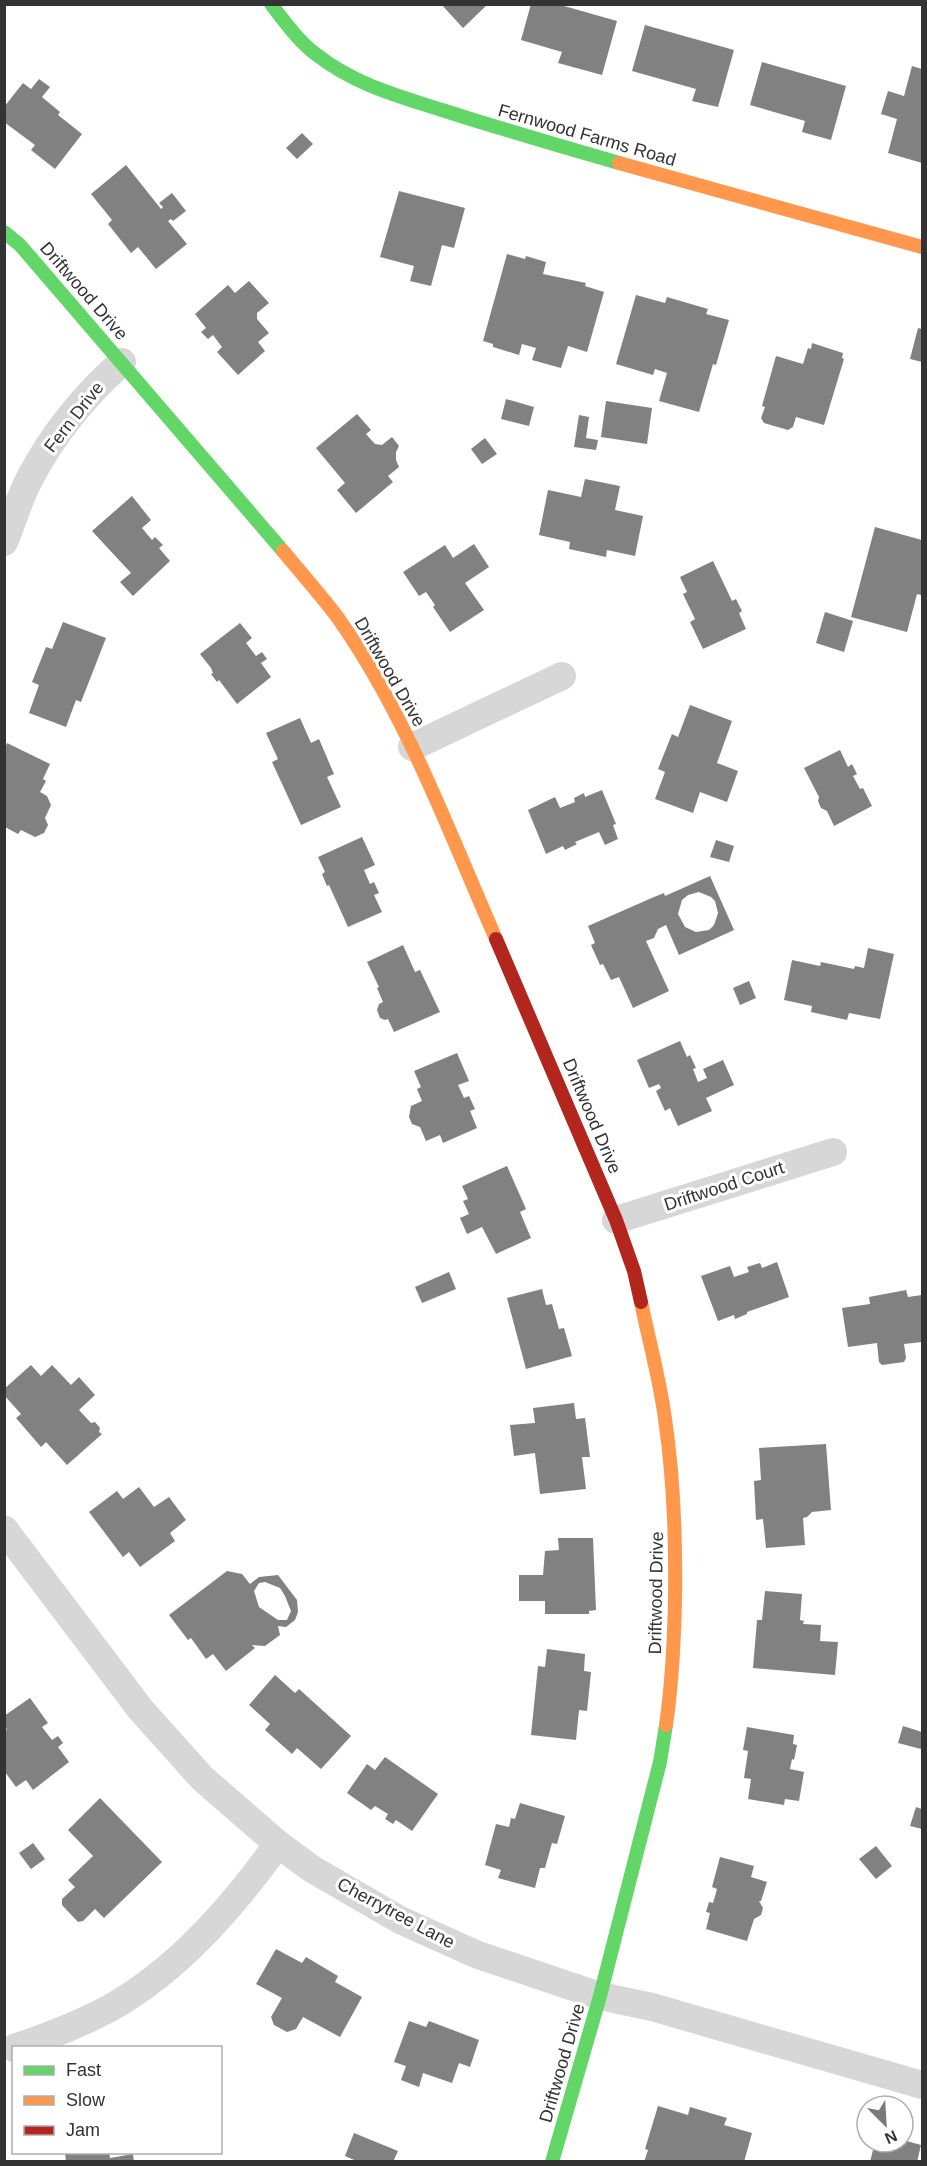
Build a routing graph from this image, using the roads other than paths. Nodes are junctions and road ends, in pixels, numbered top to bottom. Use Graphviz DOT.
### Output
graph roads {
  1 [pos="271,4"];
  2 [pos="4,232"];
  3 [pos="922,247"];
  4 [pos="122,362"];
  5 [pos="4,542"];
  6 [pos="562,676"];
  7 [pos="412,747"];
  8 [pos="833,1152"];
  9 [pos="616,1220"];
  10 [pos="4,1529"];
  11 [pos="278,1844"];
  12 [pos="600,1996"];
  13 [pos="20,2046"];
  14 [pos="922,2085"];
  15 [pos="552,2162"];
  1 -- 3 [label="street, Fernwood Farms Road"];
  2 -- 4 [label="street, Driftwood Drive"];
  4 -- 5 [label="street, Fern Drive"];
  4 -- 7 [label="street, Driftwood Drive"];
  6 -- 7 [label="street"];
  7 -- 9 [label="street, Driftwood Drive"];
  8 -- 9 [label="street, Driftwood Court"];
  9 -- 12 [label="street, Driftwood Drive"];
  10 -- 11 [label="street, Cherrytree Lane"];
  11 -- 12 [label="street, Cherrytree Lane"];
  11 -- 13 [label="street"];
  12 -- 14 [label="street, Cherrytree Lane"];
  12 -- 15 [label="street, Driftwood Drive"];
}
